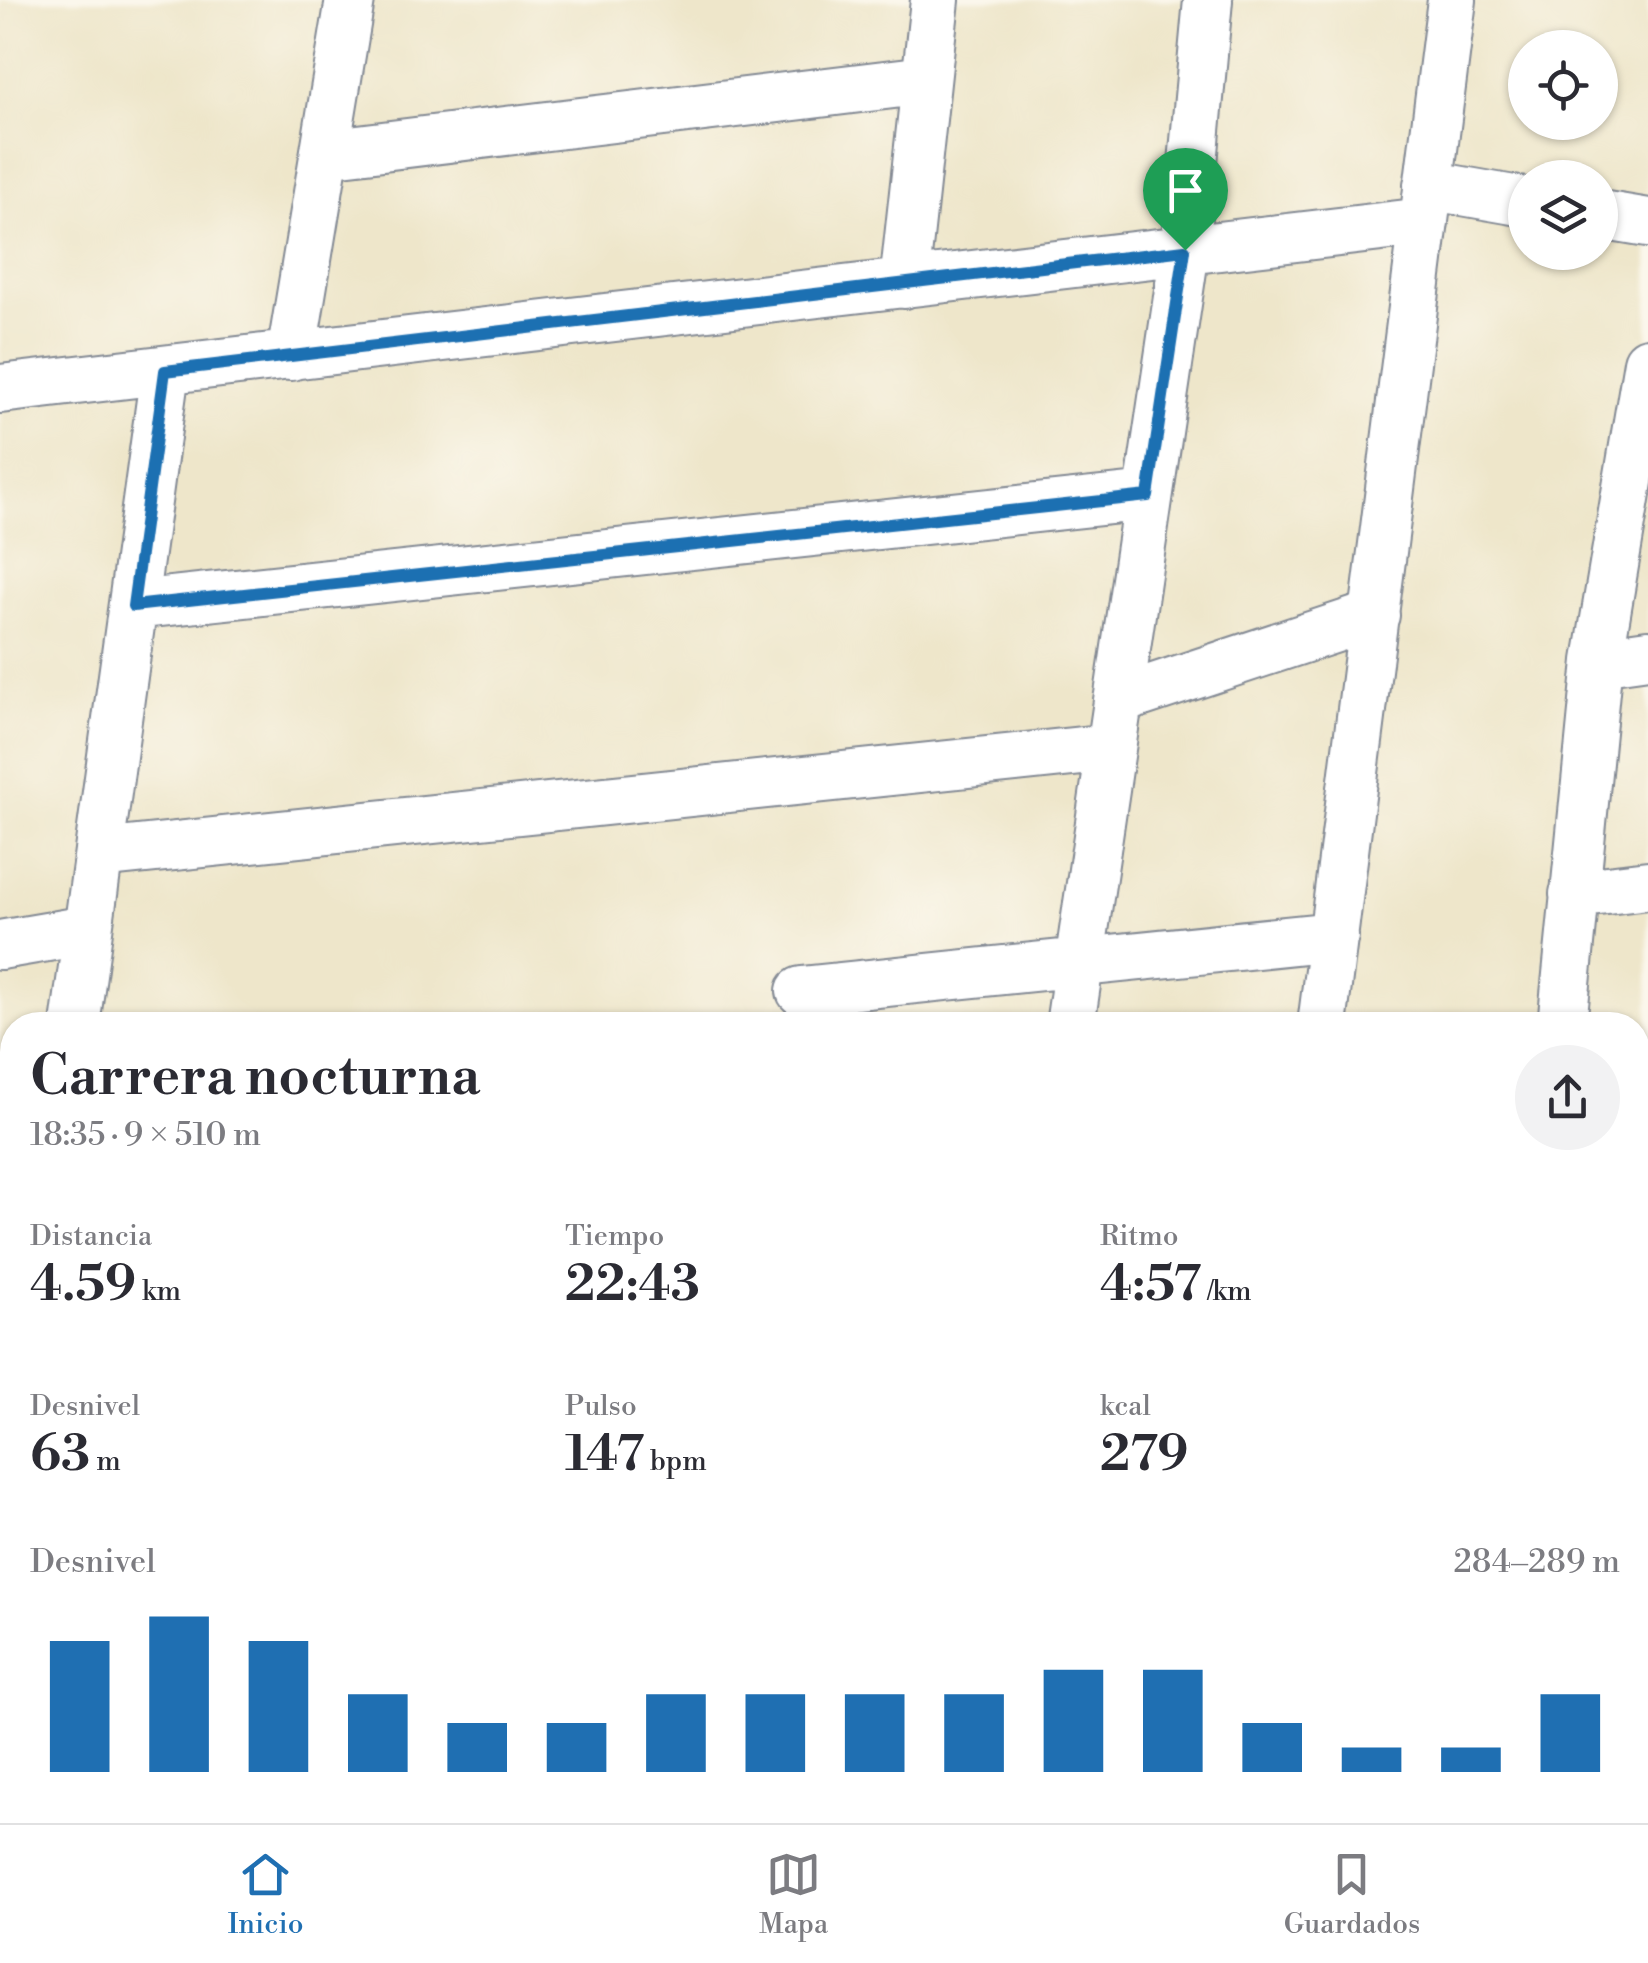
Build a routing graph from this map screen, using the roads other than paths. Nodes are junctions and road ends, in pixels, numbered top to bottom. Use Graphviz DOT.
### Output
graph roads {
  1 [pos="350,0"];
  2 [pos="935,0"];
  3 [pos="1208,0"];
  4 [pos="1452,0"];
  5 [pos="926,80"];
  6 [pos="325,153"];
  7 [pos="1508,202"];
  8 [pos="1426,204"];
  9 [pos="1618,218"];
  10 [pos="1648,223"];
  11 [pos="1185,250"];
  12 [pos="904,284"];
  13 [pos="291,356"];
  14 [pos="1648,362"];
  15 [pos="165,371"];
  16 [pos="0,389"];
  17 [pos="1148,496"];
  18 [pos="133,606"];
  19 [pos="1375,615"];
  20 [pos="1648,654"];
  21 [pos="1598,661"];
  22 [pos="1118,700"];
  23 [pos="1112,748"];
  24 [pos="98,854"];
  25 [pos="1648,885"];
  26 [pos="1574,894"];
  27 [pos="88,930"];
  28 [pos="1334,936"];
  29 [pos="0,945"];
  30 [pos="1080,962"];
  31 [pos="801,991"];
  32 [pos="78,1012"];
  33 [pos="1072,1012"];
  34 [pos="1324,1012"];
  35 [pos="1563,1012"];
  1 -- 6 [label="street"];
  2 -- 5 [label="street"];
  3 -- 11 [label="street"];
  4 -- 8 [label="street"];
  5 -- 6 [label="street"];
  5 -- 12 [label="street"];
  6 -- 13 [label="street"];
  7 -- 8 [label="street"];
  8 -- 11 [label="street"];
  8 -- 19 [label="street"];
  9 -- 10 [label="street"];
  11 -- 12 [label="street"];
  11 -- 17 [label="street"];
  12 -- 13 [label="street"];
  13 -- 15 [label="street"];
  14 -- 21 [label="street"];
  15 -- 16 [label="street"];
  15 -- 18 [label="street"];
  17 -- 18 [label="street"];
  17 -- 22 [label="street"];
  18 -- 24 [label="street"];
  19 -- 22 [label="street"];
  19 -- 28 [label="street"];
  20 -- 21 [label="street"];
  21 -- 26 [label="street"];
  22 -- 23 [label="street"];
  23 -- 24 [label="street"];
  23 -- 30 [label="street"];
  24 -- 27 [label="street"];
  25 -- 26 [label="street"];
  26 -- 35 [label="street"];
  27 -- 29 [label="street"];
  27 -- 32 [label="street"];
  28 -- 30 [label="street"];
  28 -- 34 [label="street"];
  30 -- 31 [label="street"];
  30 -- 33 [label="street"];
}
